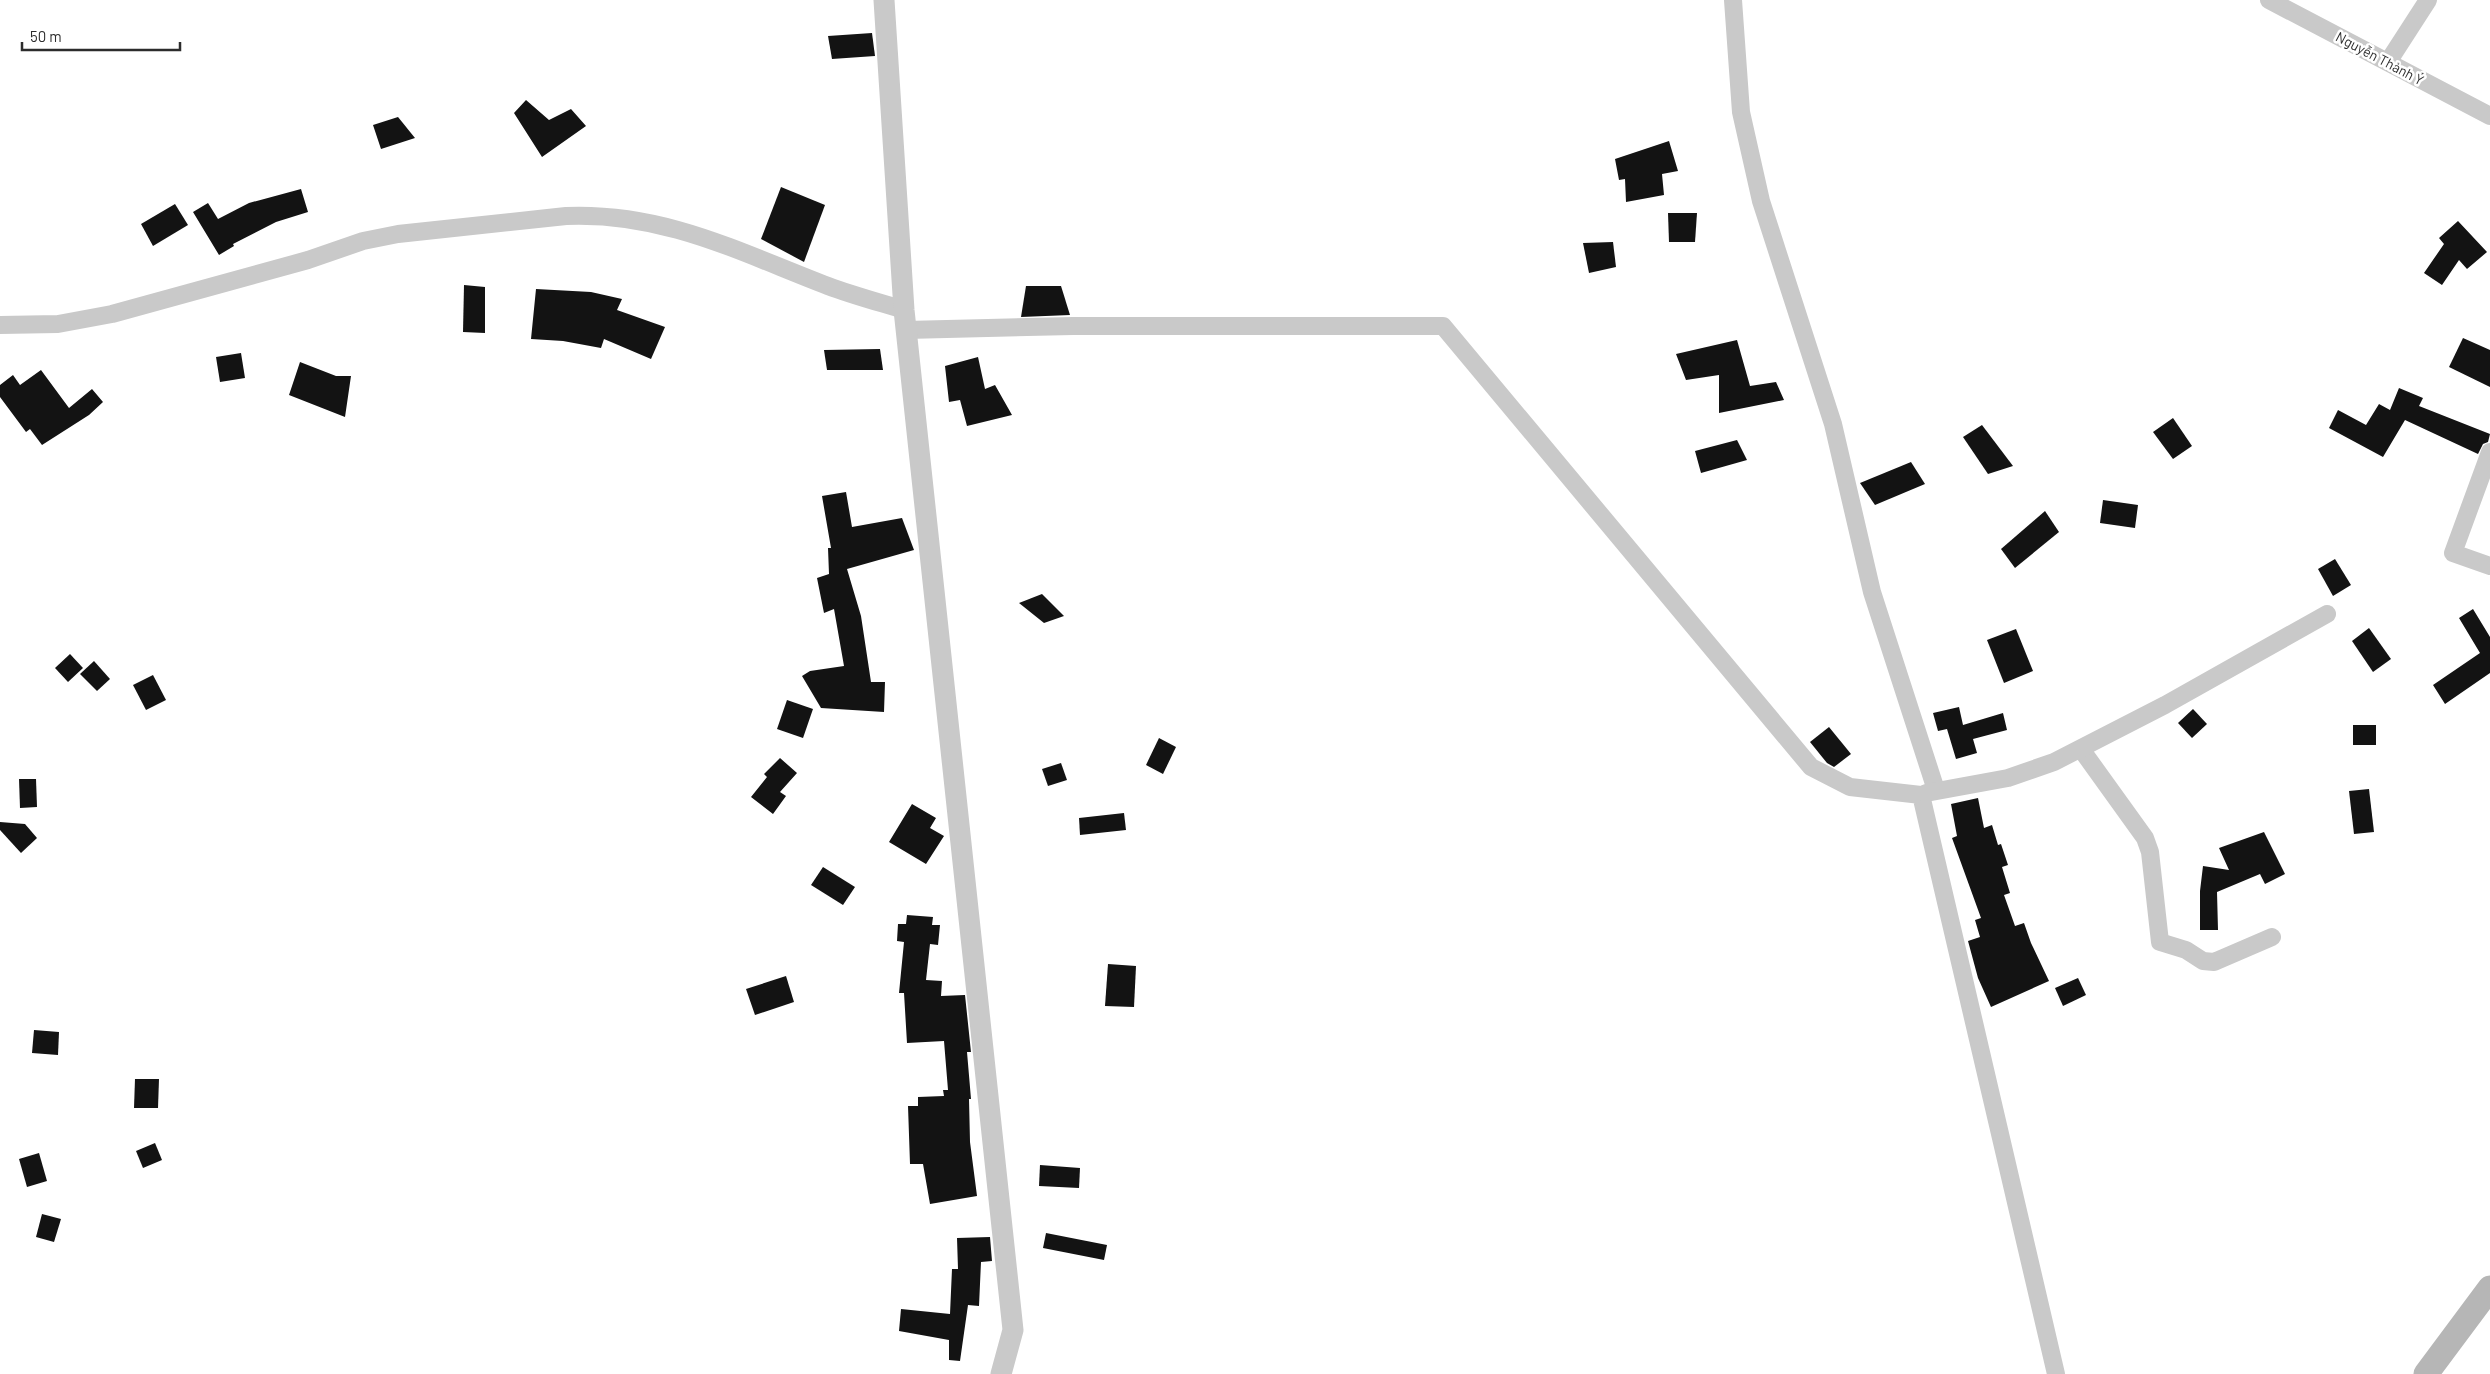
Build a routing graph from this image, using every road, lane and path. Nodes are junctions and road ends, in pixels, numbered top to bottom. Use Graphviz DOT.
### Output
graph roads {
  1 [pos="884,0"];
  2 [pos="1733,0"];
  3 [pos="2270,0"];
  4 [pos="2428,0"];
  5 [pos="2388,62"];
  6 [pos="2490,116"];
  7 [pos="905,320"];
  8 [pos="0,326"];
  9 [pos="2490,452"];
  10 [pos="2490,566"];
  11 [pos="2327,614"];
  12 [pos="2081,749"];
  13 [pos="1928,793"];
  14 [pos="2272,937"];
  15 [pos="2490,1288"];
  16 [pos="1000,1374"];
  17 [pos="2056,1374"];
  18 [pos="2426,1374"];
  1 -- 7 [label="street"];
  2 -- 13 [label="street"];
  3 -- 5 [label="street, Nguyễn Thành Ý"];
  4 -- 5 [label="street"];
  5 -- 6 [label="street, Nguyễn Thành Ý"];
  7 -- 8 [label="street"];
  7 -- 13 [label="street"];
  7 -- 16 [label="street"];
  9 -- 10 [label="street"];
  11 -- 12 [label="street"];
  12 -- 13 [label="street"];
  12 -- 14 [label="street"];
  13 -- 17 [label="street"];
  15 -- 18 [label="main road"];
}
